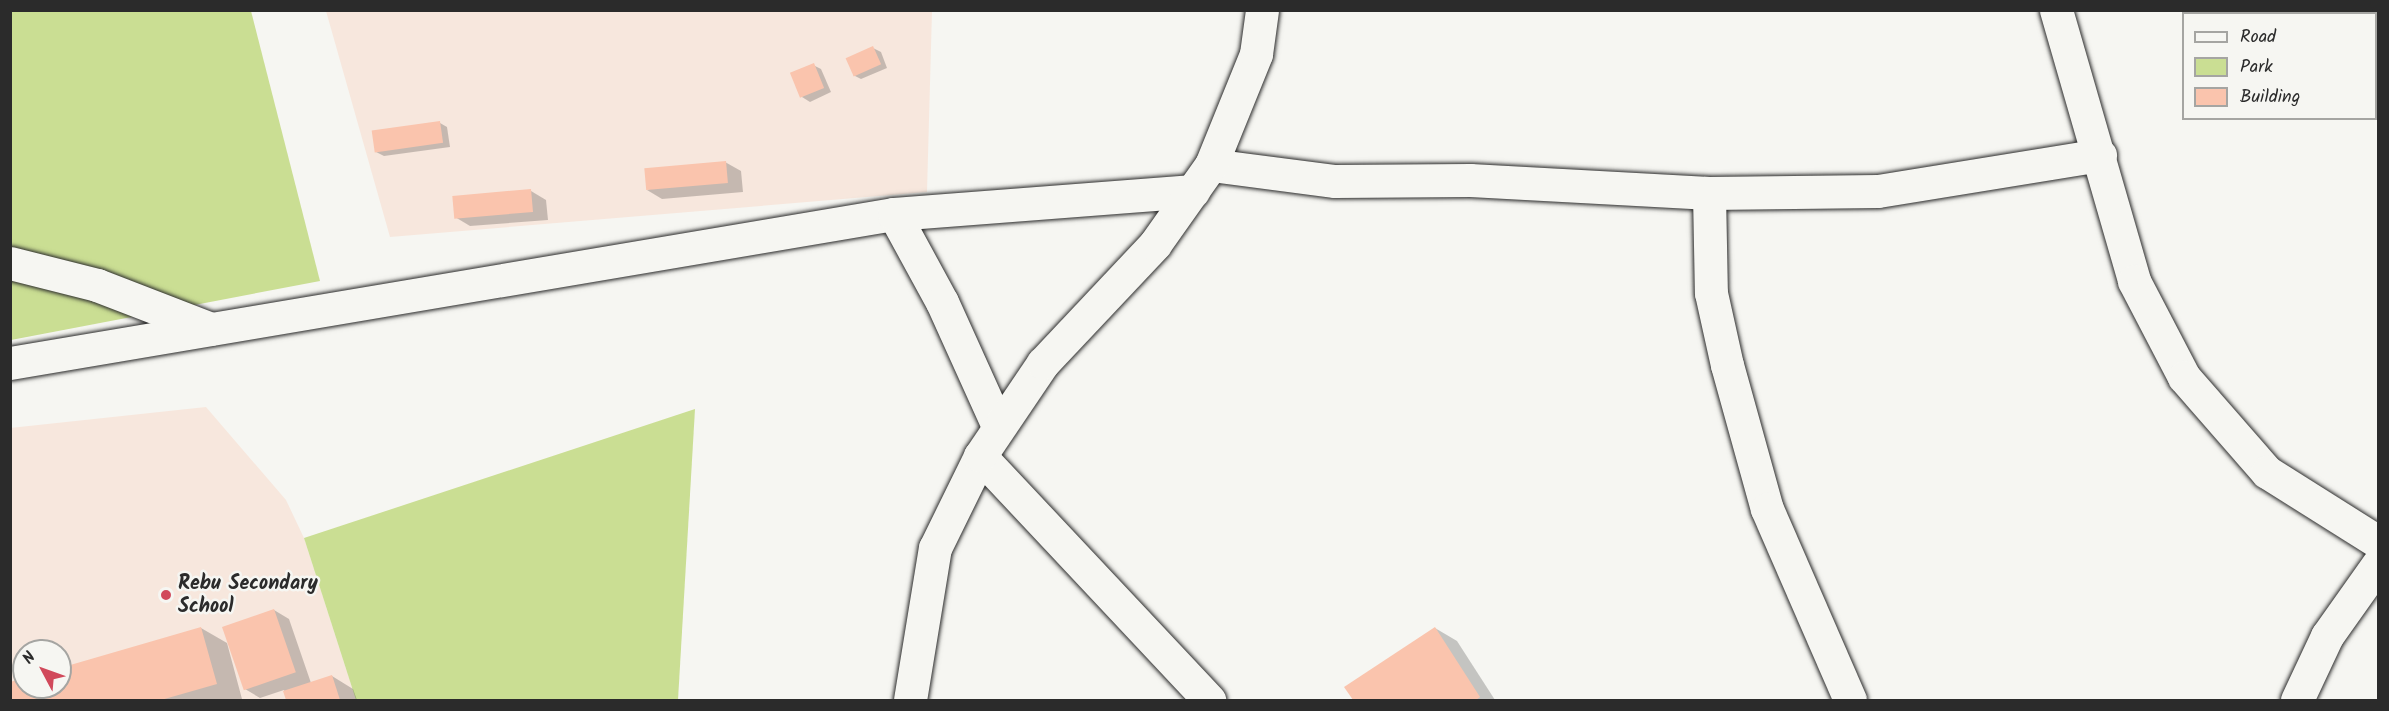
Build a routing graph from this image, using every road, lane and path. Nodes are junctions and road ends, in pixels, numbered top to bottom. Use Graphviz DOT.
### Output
graph roads {
  1 [pos="1262,10"];
  2 [pos="2056,10"];
  3 [pos="2100,155"];
  4 [pos="1202,178"];
  5 [pos="1709,194"];
  6 [pos="894,214"];
  7 [pos="10,263"];
  8 [pos="211,329"];
  9 [pos="10,363"];
  10 [pos="999,426"];
  11 [pos="980,456"];
  12 [pos="2379,542"];
  13 [pos="2379,564"];
  14 [pos="910,700"];
  15 [pos="1209,700"];
  16 [pos="1850,700"];
  17 [pos="2297,700"];
  1 -- 4 [label="street"];
  2 -- 3 [label="street"];
  3 -- 5 [label="street"];
  3 -- 12 [label="street"];
  4 -- 5 [label="street"];
  4 -- 6 [label="street"];
  4 -- 10 [label="street"];
  5 -- 16 [label="street"];
  6 -- 8 [label="street"];
  6 -- 10 [label="street"];
  7 -- 8 [label="street"];
  8 -- 9 [label="street"];
  10 -- 11 [label="street"];
  11 -- 14 [label="street"];
  11 -- 15 [label="street"];
  13 -- 17 [label="street"];
}
